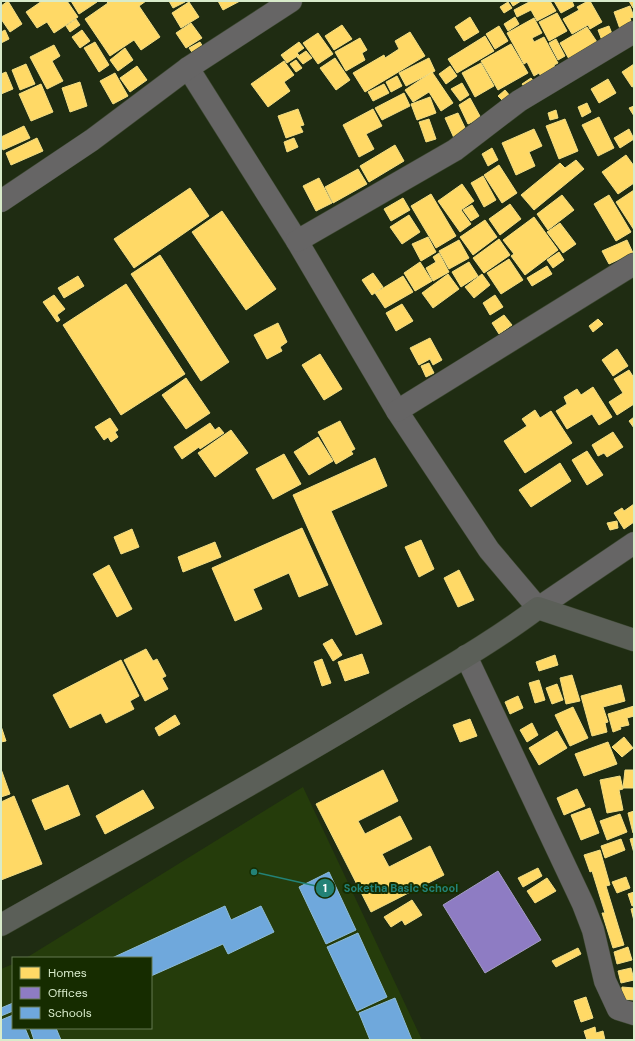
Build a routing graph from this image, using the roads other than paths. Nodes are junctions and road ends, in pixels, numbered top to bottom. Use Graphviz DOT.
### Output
graph roads {
  1 [pos="291,1"];
  2 [pos="634,32"];
  3 [pos="188,68"];
  4 [pos="1,201"];
  5 [pos="297,241"];
  6 [pos="634,264"];
  7 [pos="397,411"];
  8 [pos="634,543"];
  9 [pos="538,608"];
  10 [pos="634,640"];
  11 [pos="466,656"];
  12 [pos="1,925"];
  13 [pos="634,1014"];
  1 -- 3 [label="street"];
  2 -- 5 [label="street"];
  3 -- 4 [label="street"];
  3 -- 5 [label="street"];
  5 -- 7 [label="street"];
  6 -- 7 [label="street"];
  7 -- 9 [label="street"];
  8 -- 9 [label="street"];
  9 -- 10 [label="street"];
  9 -- 11 [label="street"];
  11 -- 12 [label="street"];
  11 -- 13 [label="street"];
}
